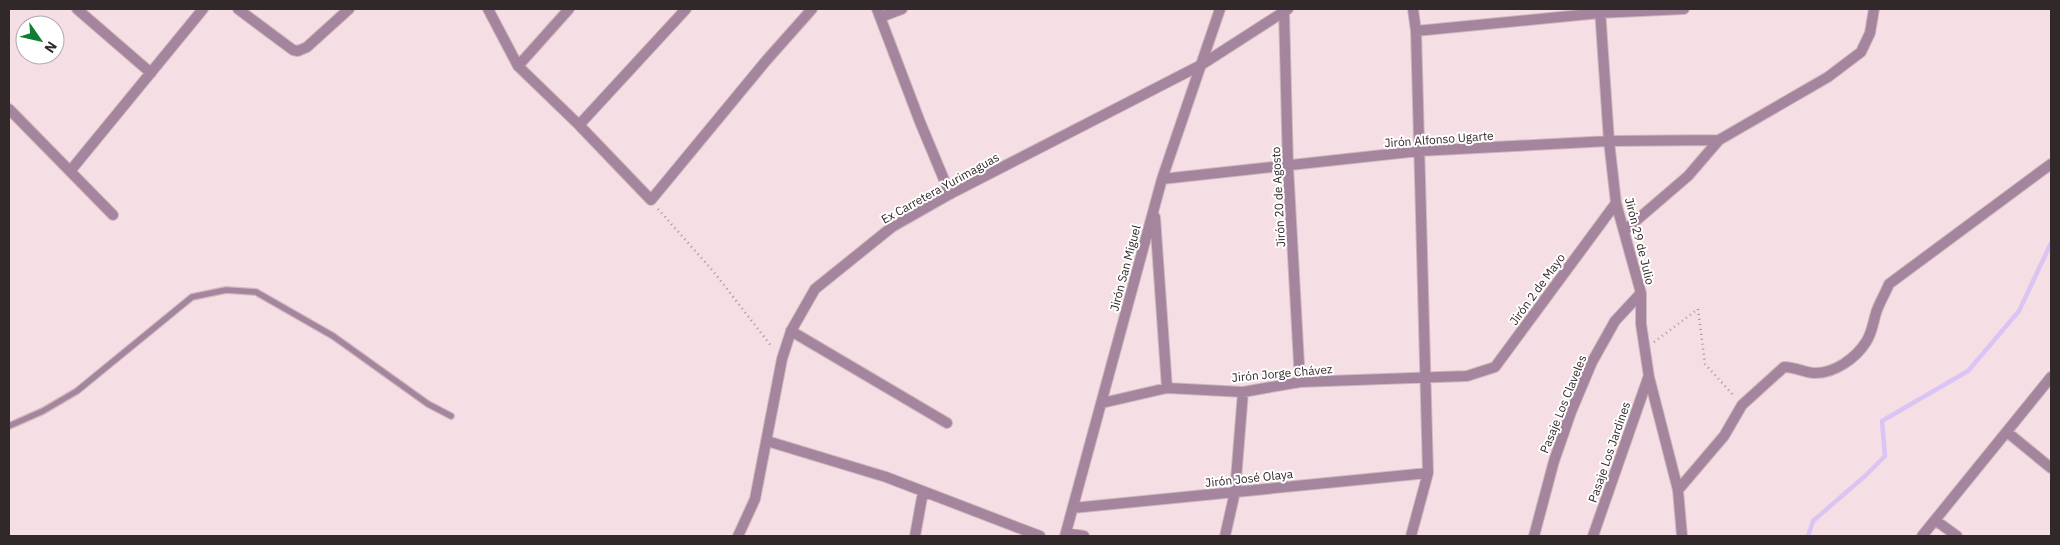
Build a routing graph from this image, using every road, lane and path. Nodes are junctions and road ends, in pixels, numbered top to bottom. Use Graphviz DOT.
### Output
graph roads {
  1 [pos="77,9"];
  2 [pos="203,9"];
  3 [pos="238,9"];
  4 [pos="349,9"];
  5 [pos="488,9"];
  6 [pos="569,9"];
  7 [pos="686,9"];
  8 [pos="812,9"];
  9 [pos="902,9"];
  10 [pos="1220,9"];
  11 [pos="1413,9"];
  12 [pos="1684,9"];
  13 [pos="1874,9"];
  14 [pos="1286,10"];
  15 [pos="1600,11"];
  16 [pos="879,13"];
  17 [pos="1416,31"];
  18 [pos="1201,65"];
  19 [pos="518,66"];
  20 [pos="151,73"];
  21 [pos="9,109"];
  22 [pos="579,125"];
  23 [pos="1719,140"];
  24 [pos="1609,141"];
  25 [pos="1419,151"];
  26 [pos="2051,164"];
  27 [pos="1288,166"];
  28 [pos="71,170"];
  29 [pos="1162,179"];
  30 [pos="950,194"];
  31 [pos="651,200"];
  32 [pos="1616,203"];
  33 [pos="1154,207"];
  34 [pos="113,215"];
  35 [pos="1624,231"];
  36 [pos="1640,293"];
  37 [pos="791,331"];
  38 [pos="1645,349"];
  39 [pos="782,360"];
  40 [pos="1467,376"];
  41 [pos="1649,377"];
  42 [pos="2051,377"];
  43 [pos="1427,378"];
  44 [pos="1300,382"];
  45 [pos="1167,388"];
  46 [pos="1243,392"];
  47 [pos="1102,403"];
  48 [pos="1742,405"];
  49 [pos="451,416"];
  50 [pos="947,423"];
  51 [pos="9,426"];
  52 [pos="2006,432"];
  53 [pos="767,441"];
  54 [pos="2051,468"];
  55 [pos="1428,473"];
  56 [pos="1678,490"];
  57 [pos="922,492"];
  58 [pos="1235,492"];
  59 [pos="1072,508"];
  60 [pos="1935,520"];
  61 [pos="1066,535"];
  62 [pos="738,536"];
  63 [pos="915,536"];
  64 [pos="1040,536"];
  65 [pos="1084,536"];
  66 [pos="1225,536"];
  67 [pos="1411,536"];
  68 [pos="1534,536"];
  69 [pos="1592,536"];
  70 [pos="1682,536"];
  71 [pos="1922,536"];
  72 [pos="1957,536"];
  1 -- 20 [label="street"];
  2 -- 20 [label="street"];
  3 -- 4 [label="street"];
  5 -- 19 [label="street"];
  6 -- 19 [label="street"];
  7 -- 22 [label="street"];
  8 -- 31 [label="street"];
  9 -- 16 [label="street"];
  10 -- 18 [label="street, Jirón San Miguel"];
  11 -- 17 [label="street"];
  12 -- 15 [label="street"];
  13 -- 23 [label="street"];
  14 -- 18 [label="street, Ex Carretera Yurimaguas"];
  14 -- 27 [label="street, Jirón 20 de Agosto"];
  15 -- 17 [label="street"];
  15 -- 24 [label="street, Jirón 29 de Julio"];
  16 -- 30 [label="street"];
  17 -- 25 [label="street"];
  18 -- 29 [label="street, Jirón San Miguel"];
  18 -- 30 [label="street, Ex Carretera Yurimaguas"];
  19 -- 22 [label="street"];
  20 -- 28 [label="street"];
  21 -- 28 [label="street"];
  22 -- 31 [label="street"];
  23 -- 24 [label="street, Jirón Alfonso Ugarte"];
  23 -- 35 [label="street"];
  24 -- 25 [label="street, Jirón Alfonso Ugarte"];
  24 -- 32 [label="street, Jirón 29 de Julio"];
  25 -- 27 [label="street, Jirón Alfonso Ugarte"];
  25 -- 43 [label="street"];
  26 -- 48 [label="street"];
  27 -- 29 [label="street, Jirón Alfonso Ugarte"];
  27 -- 44 [label="street, Jirón 20 de Agosto"];
  28 -- 34 [label="street"];
  29 -- 33 [label="street, Jirón San Miguel"];
  30 -- 37 [label="street, Ex Carretera Yurimaguas"];
  31 -- 39 [label="path"];
  32 -- 35 [label="street, Jirón 29 de Julio"];
  32 -- 40 [label="street, Jirón 2 de Mayo"];
  33 -- 45 [label="street"];
  33 -- 47 [label="street, Jirón San Miguel"];
  35 -- 36 [label="street, Jirón 29 de Julio"];
  36 -- 38 [label="street, Jirón 29 de Julio"];
  36 -- 68 [label="street, Pasaje Los Claveles"];
  37 -- 39 [label="street, Ex Carretera Yurimaguas"];
  37 -- 50 [label="street"];
  38 -- 41 [label="street, Jirón 29 de Julio"];
  38 -- 48 [label="path"];
  39 -- 53 [label="street, Ex Carretera Yurimaguas"];
  40 -- 43 [label="street, Jirón Jorge Chávez"];
  41 -- 56 [label="street, Jirón 29 de Julio"];
  41 -- 69 [label="street, Pasaje Los Jardines"];
  42 -- 52 [label="street"];
  43 -- 44 [label="street, Jirón Jorge Chávez"];
  43 -- 55 [label="street"];
  44 -- 46 [label="street, Jirón Jorge Chávez"];
  45 -- 46 [label="street, Jirón Jorge Chávez"];
  45 -- 47 [label="street, Jirón Jorge Chávez"];
  46 -- 58 [label="street"];
  47 -- 59 [label="street, Jirón San Miguel"];
  48 -- 56 [label="street"];
  49 -- 51 [label="lane"];
  52 -- 54 [label="street"];
  52 -- 60 [label="street"];
  53 -- 57 [label="street"];
  53 -- 62 [label="street, Ex Carretera Yurimaguas"];
  55 -- 58 [label="street, Jirón José Olaya"];
  55 -- 67 [label="street"];
  56 -- 70 [label="street, Jirón 29 de Julio"];
  57 -- 63 [label="street"];
  57 -- 64 [label="street"];
  58 -- 59 [label="street, Jirón José Olaya"];
  58 -- 66 [label="street"];
  59 -- 61 [label="street, Jirón San Miguel"];
  60 -- 71 [label="street"];
  60 -- 72 [label="street"];
  61 -- 65 [label="street"];
}
